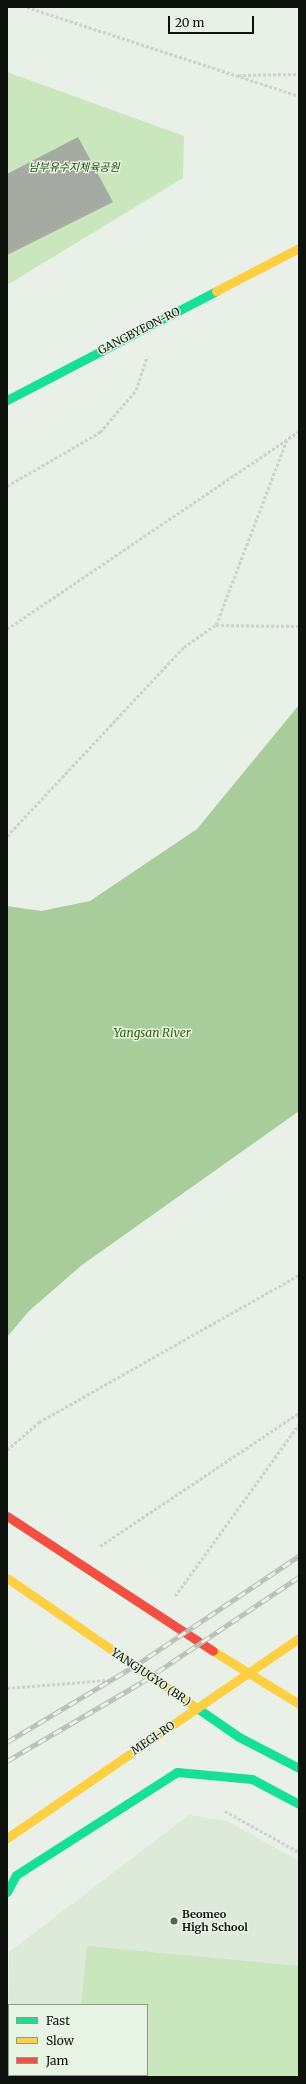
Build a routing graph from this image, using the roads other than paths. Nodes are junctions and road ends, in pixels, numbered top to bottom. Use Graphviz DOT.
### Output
graph roads {
  1 [pos="299,248"];
  2 [pos="7,400"];
  3 [pos="7,1516"];
  4 [pos="7,1578"];
  5 [pos="299,1638"];
  6 [pos="299,1704"];
  7 [pos="299,1768"];
  8 [pos="299,1804"];
  9 [pos="7,1838"];
  10 [pos="7,1892"];
  1 -- 2 [label="street, GANGBYEON-RO"];
  3 -- 6 [label="street"];
  4 -- 7 [label="street, YANGJUGYO (BR.)"];
  5 -- 9 [label="street, MEGI-RO"];
  8 -- 10 [label="street"];
}
